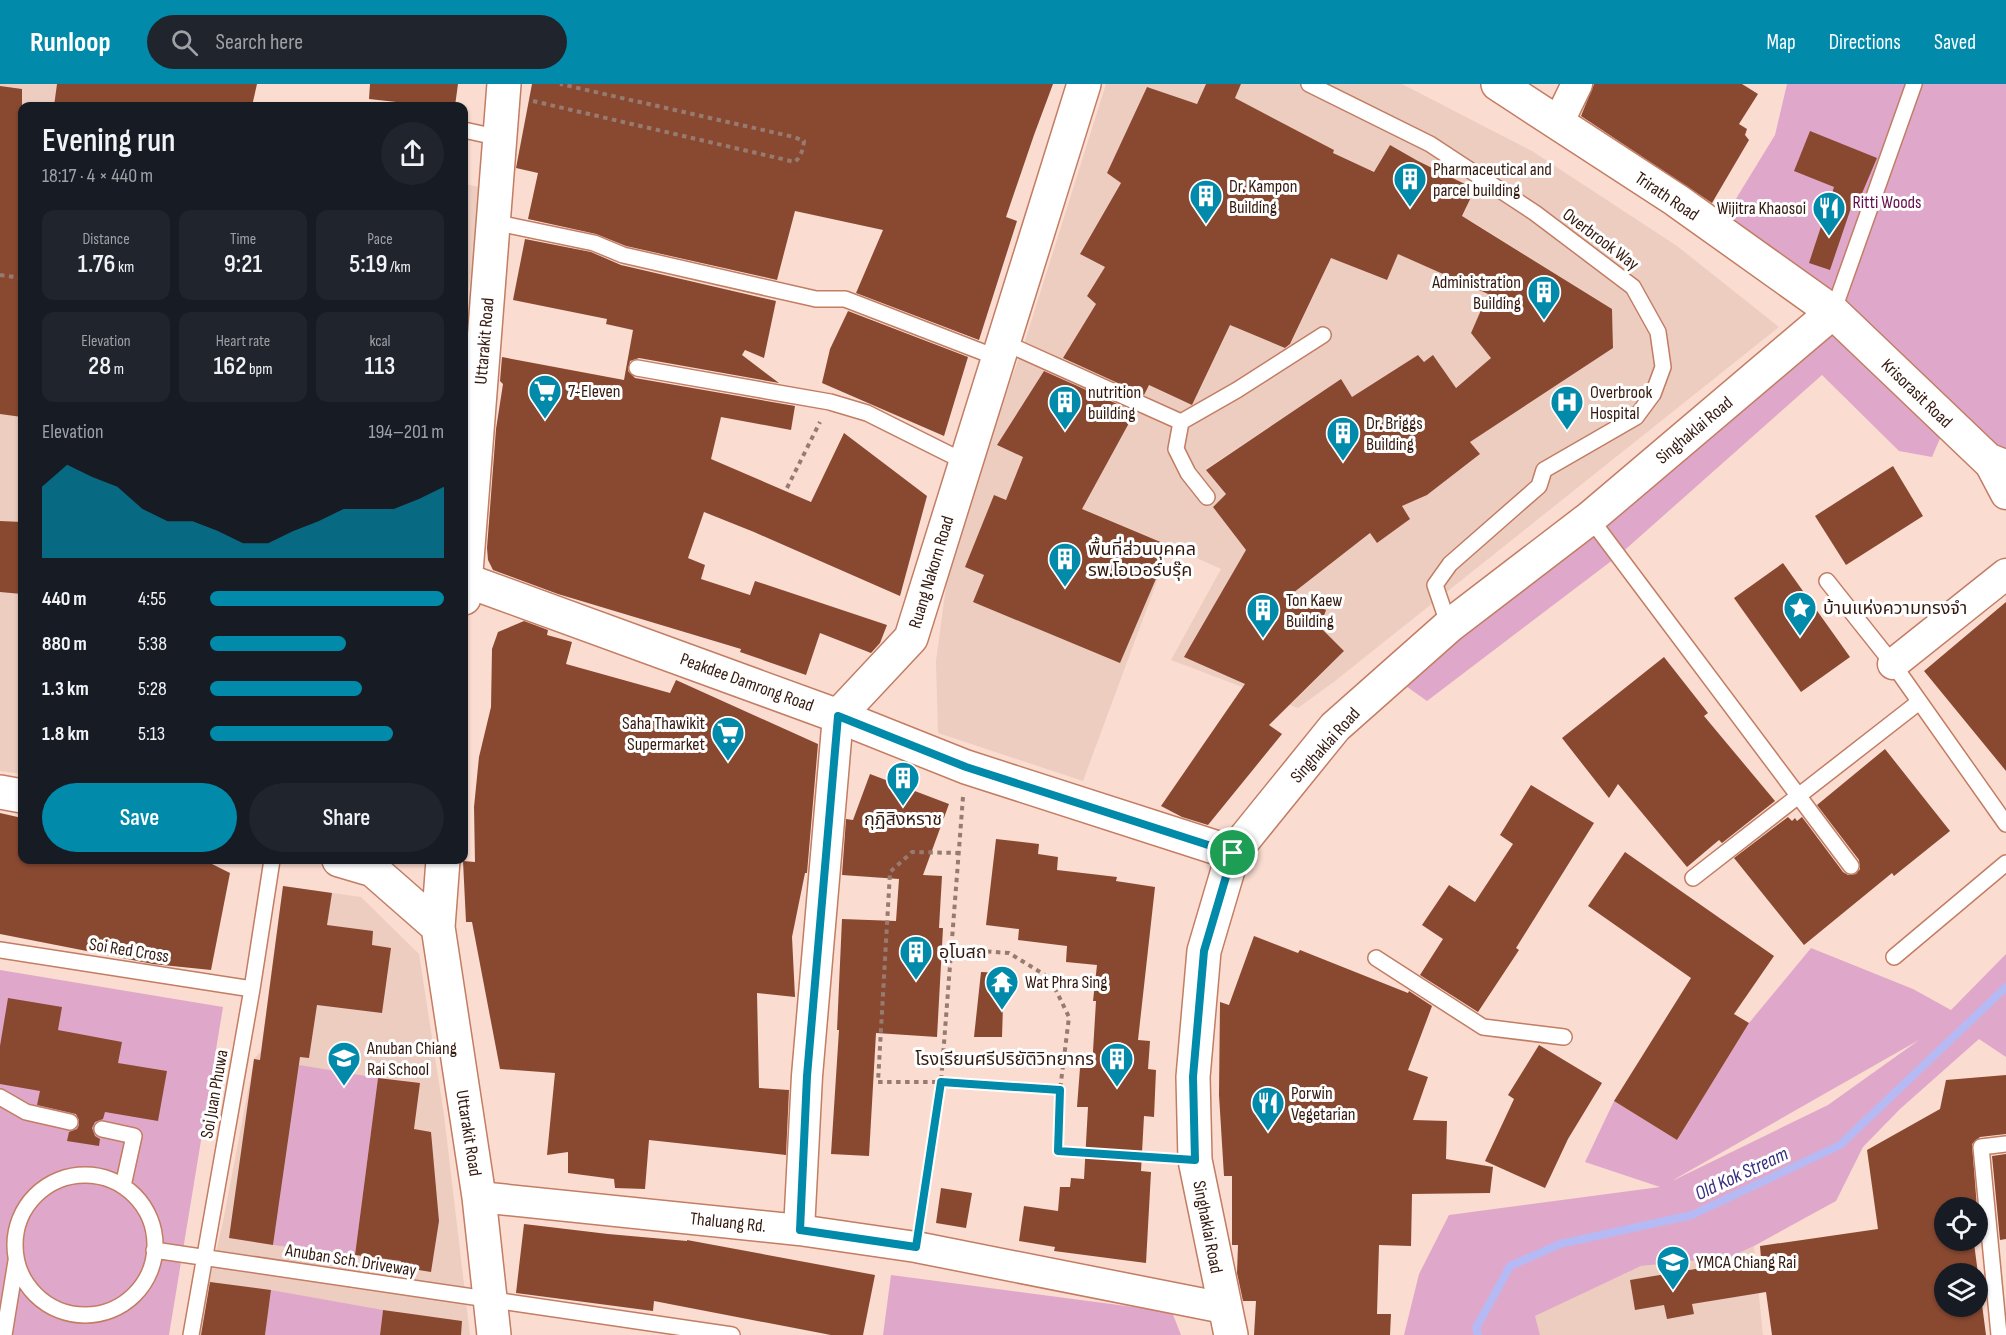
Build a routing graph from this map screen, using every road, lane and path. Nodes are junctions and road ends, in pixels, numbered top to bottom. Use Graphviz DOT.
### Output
graph roads {
  1 [pos="560,84"];
  2 [pos="1084,84"];
  3 [pos="1309,84"];
  4 [pos="1498,84"];
  5 [pos="1577,84"];
  6 [pos="1914,84"];
  7 [pos="504,89"];
  8 [pos="1558,123"];
  9 [pos="468,131"];
  10 [pos="500,138"];
  11 [pos="493,222"];
  12 [pos="0,275"];
  13 [pos="18,277"];
  14 [pos="1833,312"];
  15 [pos="1323,335"];
  16 [pos="1000,350"];
  17 [pos="637,368"];
  18 [pos="830,402"];
  19 [pos="1181,422"];
  20 [pos="965,462"];
  21 [pos="1997,464"];
  22 [pos="787,488"];
  23 [pos="2006,494"];
  24 [pos="1207,497"];
  25 [pos="1590,518"];
  26 [pos="468,538"];
  27 [pos="2006,574"];
  28 [pos="1827,581"];
  29 [pos="468,590"];
  30 [pos="1449,626"];
  31 [pos="1893,664"];
  32 [pos="1919,702"];
  33 [pos="838,716"];
  34 [pos="966,767"];
  35 [pos="0,792"];
  36 [pos="18,795"];
  37 [pos="1799,795"];
  38 [pos="2006,824"];
  39 [pos="1233,853"];
  40 [pos="959,854"];
  41 [pos="2006,863"];
  42 [pos="271,864"];
  43 [pos="443,864"];
  44 [pos="382,865"];
  45 [pos="1851,866"];
  46 [pos="1693,878"];
  47 [pos="438,927"];
  48 [pos="951,949"];
  49 [pos="0,950"];
  50 [pos="1894,957"];
  51 [pos="1376,958"];
  52 [pos="252,989"];
  53 [pos="1564,1037"];
  54 [pos="941,1082"];
  55 [pos="1060,1090"];
  56 [pos="0,1097"];
  57 [pos="70,1122"];
  58 [pos="102,1129"];
  59 [pos="2006,1144"];
  60 [pos="1195,1160"];
  61 [pos="123,1186"];
  62 [pos="479,1197"];
  63 [pos="800,1230"];
  64 [pos="916,1247"];
  65 [pos="154,1250"];
  66 [pos="205,1257"];
  67 [pos="16,1261"];
  68 [pos="1999,1272"];
  69 [pos="491,1301"];
  70 [pos="1227,1321"];
  71 [pos="4,1335"];
  72 [pos="191,1335"];
  73 [pos="494,1335"];
  74 [pos="732,1335"];
  75 [pos="1999,1335"];
  1 -- 7 [label="path"];
  2 -- 16 [label="street, Ruang Nakorn Road"];
  3 -- 30 [label="lane, Overbrook Way"];
  4 -- 8 [label="street, Trirath Road"];
  5 -- 8 [label="street"];
  6 -- 14 [label="lane"];
  7 -- 10 [label="street, Uttarakit Road"];
  8 -- 14 [label="street, Trirath Road"];
  9 -- 10 [label="lane"];
  10 -- 11 [label="street, Uttarakit Road"];
  11 -- 16 [label="lane"];
  11 -- 26 [label="street, Uttarakit Road"];
  12 -- 13 [label="path"];
  14 -- 21 [label="street, Krisorasit Road"];
  14 -- 25 [label="street, Singhaklai Road"];
  15 -- 19 [label="lane"];
  16 -- 19 [label="lane"];
  16 -- 20 [label="street, Ruang Nakorn Road"];
  17 -- 18 [label="lane"];
  18 -- 20 [label="lane"];
  18 -- 22 [label="path"];
  19 -- 24 [label="lane"];
  20 -- 33 [label="street, Ruang Nakorn Road"];
  21 -- 23 [label="street"];
  25 -- 30 [label="street, Singhaklai Road"];
  25 -- 37 [label="lane"];
  27 -- 31 [label="street"];
  28 -- 31 [label="lane"];
  29 -- 33 [label="street, Peakdee Damrong Road"];
  30 -- 39 [label="street, Singhaklai Road"];
  31 -- 32 [label="lane"];
  32 -- 37 [label="lane"];
  32 -- 38 [label="lane"];
  33 -- 34 [label="street, Peakdee Damrong Road"];
  33 -- 63 [label="street"];
  34 -- 39 [label="street, Peakdee Damrong Road"];
  34 -- 40 [label="path"];
  35 -- 36 [label="street"];
  37 -- 45 [label="lane"];
  37 -- 46 [label="lane"];
  39 -- 60 [label="street, Singhaklai Road"];
  40 -- 48 [label="path"];
  40 -- 54 [label="path"];
  41 -- 50 [label="lane"];
  42 -- 52 [label="lane, Soi Juan Phuwa"];
  43 -- 47 [label="street, Uttarakit Road"];
  44 -- 47 [label="street"];
  47 -- 62 [label="street, Uttarakit Road"];
  48 -- 54 [label="path"];
  48 -- 55 [label="path"];
  49 -- 52 [label="lane, Soi Red Cross"];
  51 -- 53 [label="lane"];
  52 -- 66 [label="lane, Soi Juan Phuwa"];
  54 -- 55 [label="path"];
  54 -- 64 [label="path"];
  55 -- 60 [label="path"];
  56 -- 57 [label="lane"];
  58 -- 61 [label="lane"];
  59 -- 68 [label="lane"];
  60 -- 70 [label="street, Singhaklai Road"];
  61 -- 65 [label="lane"];
  61 -- 67 [label="lane"];
  62 -- 63 [label="street, Thaluang Rd."];
  62 -- 69 [label="street, Uttarakit Road"];
  63 -- 64 [label="street, Thaluang Rd."];
  64 -- 70 [label="street, Thaluang Rd."];
  65 -- 66 [label="lane, Anuban Sch. Driveway"];
  65 -- 67 [label="lane"];
  66 -- 69 [label="lane, Anuban Sch. Driveway"];
  66 -- 72 [label="lane, Soi Juan Phuwa"];
  67 -- 71 [label="lane"];
  68 -- 75 [label="lane"];
  69 -- 73 [label="street, Uttarakit Road"];
  69 -- 74 [label="lane, Anuban Sch. Driveway"];
}
